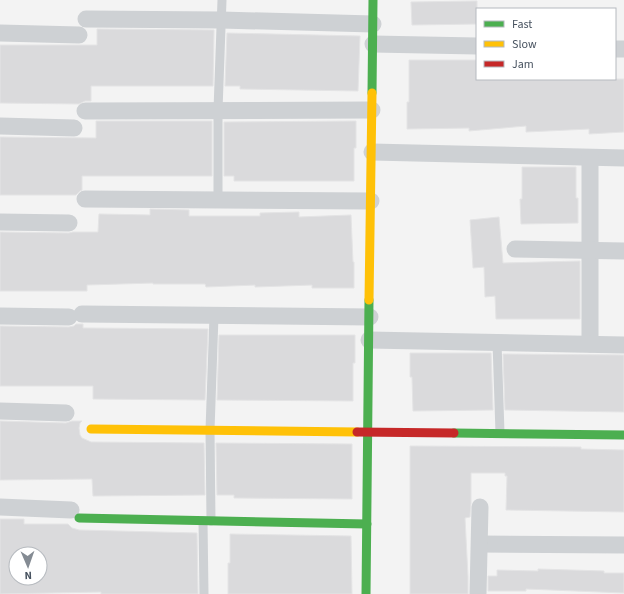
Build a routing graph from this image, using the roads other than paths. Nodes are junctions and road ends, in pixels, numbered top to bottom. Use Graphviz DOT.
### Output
graph roads {
  1 [pos="222,0"];
  2 [pos="373,0"];
  3 [pos="86,19"];
  4 [pos="221,20"];
  5 [pos="373,24"];
  6 [pos="0,33"];
  7 [pos="79,35"];
  8 [pos="373,44"];
  9 [pos="476,46"];
  10 [pos="218,110"];
  11 [pos="372,110"];
  12 [pos="85,111"];
  13 [pos="0,126"];
  14 [pos="74,128"];
  15 [pos="372,152"];
  16 [pos="590,158"];
  17 [pos="624,158"];
  18 [pos="85,198"];
  19 [pos="218,200"];
  20 [pos="371,201"];
  21 [pos="0,222"];
  22 [pos="69,223"];
  23 [pos="515,249"];
  24 [pos="590,250"];
  25 [pos="624,251"];
  26 [pos="0,316"];
  27 [pos="214,316"];
  28 [pos="370,317"];
  29 [pos="370,340"];
  30 [pos="497,342"];
  31 [pos="590,344"];
  32 [pos="624,345"];
  33 [pos="0,411"];
  34 [pos="66,413"];
  35 [pos="92,428"];
  36 [pos="210,430"];
  37 [pos="368,432"];
  38 [pos="500,433"];
  39 [pos="624,435"];
  40 [pos="0,507"];
  41 [pos="480,507"];
  42 [pos="75,514"];
  43 [pos="207,521"];
  44 [pos="367,524"];
  45 [pos="480,544"];
  46 [pos="624,545"];
  47 [pos="204,594"];
  48 [pos="366,594"];
  49 [pos="478,594"];
  1 -- 4 [label="lane"];
  2 -- 5 [label="street"];
  3 -- 4 [label="street"];
  4 -- 5 [label="street"];
  4 -- 10 [label="lane"];
  5 -- 8 [label="street"];
  6 -- 7 [label="street"];
  8 -- 9 [label="street"];
  8 -- 11 [label="street"];
  10 -- 11 [label="street"];
  10 -- 12 [label="street"];
  10 -- 19 [label="lane"];
  11 -- 15 [label="street"];
  13 -- 14 [label="street"];
  15 -- 16 [label="street"];
  15 -- 20 [label="street"];
  16 -- 17 [label="street"];
  16 -- 24 [label="street"];
  18 -- 19 [label="street"];
  19 -- 20 [label="street"];
  20 -- 28 [label="street"];
  21 -- 22 [label="street"];
  23 -- 24 [label="street"];
  24 -- 25 [label="street"];
  24 -- 31 [label="street"];
  26 -- 27 [label="street"];
  27 -- 28 [label="street"];
  27 -- 36 [label="lane"];
  28 -- 29 [label="street"];
  29 -- 30 [label="street"];
  29 -- 37 [label="street"];
  30 -- 31 [label="street"];
  30 -- 38 [label="lane"];
  31 -- 32 [label="street"];
  33 -- 34 [label="street"];
  35 -- 36 [label="street"];
  36 -- 37 [label="street"];
  36 -- 43 [label="lane"];
  37 -- 38 [label="street"];
  37 -- 44 [label="street"];
  38 -- 39 [label="street"];
  40 -- 42 [label="street"];
  41 -- 45 [label="street"];
  42 -- 43 [label="street"];
  43 -- 44 [label="street"];
  43 -- 47 [label="lane"];
  44 -- 48 [label="street"];
  45 -- 46 [label="street"];
  45 -- 49 [label="street"];
}
